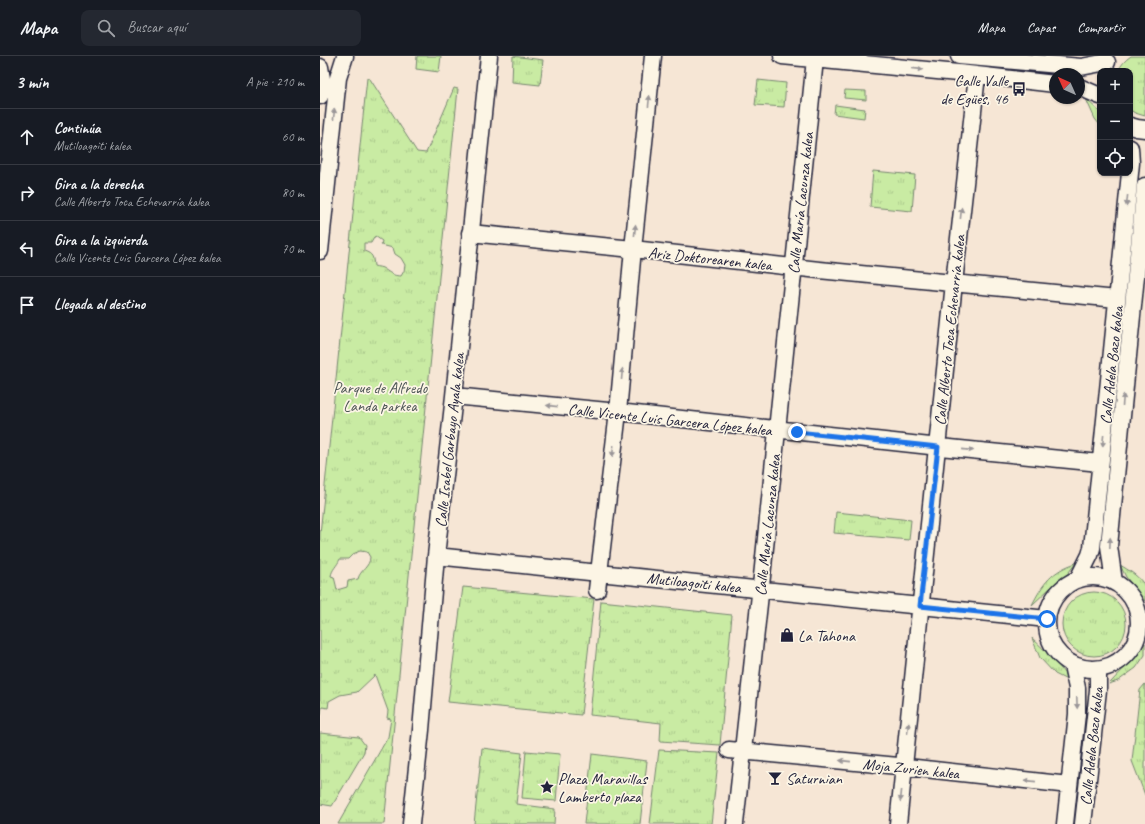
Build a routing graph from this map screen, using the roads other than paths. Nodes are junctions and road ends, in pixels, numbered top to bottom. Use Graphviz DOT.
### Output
graph roads {
  1 [pos="345,56"];
  2 [pos="489,56"];
  3 [pos="653,56"];
  4 [pos="782,56"];
  5 [pos="959,56"];
  6 [pos="815,59"];
  7 [pos="1107,63"];
  8 [pos="320,67"];
  9 [pos="977,75"];
  10 [pos="1049,83"];
  11 [pos="1085,90"];
  12 [pos="1097,95"];
  13 [pos="320,96"];
  14 [pos="1133,127"];
  15 [pos="1145,129"];
  16 [pos="1131,176"];
  17 [pos="1145,186"];
  18 [pos="470,233"];
  19 [pos="633,249"];
  20 [pos="320,251"];
  21 [pos="794,267"];
  22 [pos="954,283"];
  23 [pos="1132,301"];
  24 [pos="454,396"];
  25 [pos="618,412"];
  26 [pos="776,430"];
  27 [pos="938,447"];
  28 [pos="1100,463"];
  29 [pos="436,556"];
  30 [pos="599,573"];
  31 [pos="1078,579"];
  32 [pos="1114,582"];
  33 [pos="760,589"];
  34 [pos="597,590"];
  35 [pos="920,606"];
  36 [pos="1142,617"];
  37 [pos="1047,619"];
  38 [pos="1072,665"];
  39 [pos="1098,669"];
  40 [pos="736,751"];
  41 [pos="904,767"];
  42 [pos="1069,785"];
  43 [pos="411,824"];
  44 [pos="735,824"];
  45 [pos="898,824"];
  46 [pos="1065,824"];
  47 [pos="1083,824"];
  20 -- 1 [label="street, one-way"];
  2 -- 18 [label="street, Calle Isabel Garbayo Ayala kalea"];
  19 -- 3 [label="street, one-way"];
  4 -- 6 [label="street"];
  5 -- 7 [label="street"];
  6 -- 9 [label="street, one-way"];
  6 -- 21 [label="street, Calle María Lacunza kalea"];
  8 -- 13 [label="street"];
  9 -- 10 [label="street"];
  22 -- 9 [label="street, Calle Alberto Toca Echevarría kalea, one-way"];
  11 -- 12 [label="street"];
  14 -- 15 [label="street"];
  16 -- 23 [label="street, Calle Adela Bazo kalea, one-way"];
  17 -- 23 [label="street, Calle Adela Bazo kalea"];
  18 -- 19 [label="street, Ariz Doktorearen kalea"];
  18 -- 24 [label="street, Calle Isabel Garbayo Ayala kalea"];
  19 -- 21 [label="street, Ariz Doktorearen kalea"];
  25 -- 19 [label="street, one-way"];
  21 -- 22 [label="street, Ariz Doktorearen kalea"];
  21 -- 26 [label="street, Calle María Lacunza kalea"];
  22 -- 23 [label="street, Ariz Doktorearen kalea"];
  22 -- 27 [label="street, Calle Alberto Toca Echevarría kalea"];
  23 -- 28 [label="street, Calle Adela Bazo kalea, one-way"];
  32 -- 23 [label="street, Calle Adela Bazo kalea, one-way"];
  25 -- 24 [label="street, Calle Vicente Luis Garcera López kalea, one-way"];
  24 -- 29 [label="street, Calle Isabel Garbayo Ayala kalea"];
  25 -- 26 [label="street, Calle Vicente Luis Garcera López kalea"];
  25 -- 30 [label="street, one-way"];
  26 -- 27 [label="street, Calle Vicente Luis Garcera López kalea"];
  26 -- 33 [label="street, Calle María Lacunza kalea"];
  27 -- 28 [label="street, Calle Vicente Luis Garcera López kalea, one-way"];
  27 -- 35 [label="street, Calle Alberto Toca Echevarría kalea"];
  28 -- 31 [label="street, Calle Adela Bazo kalea"];
  29 -- 30 [label="street, Mutiloagoiti kalea"];
  29 -- 43 [label="street, Calle Isabel Garbayo Ayala kalea"];
  30 -- 33 [label="street, Mutiloagoiti kalea"];
  30 -- 34 [label="street"];
  31 -- 32 [label="street"];
  31 -- 37 [label="street"];
  32 -- 36 [label="street"];
  33 -- 35 [label="street, Mutiloagoiti kalea"];
  33 -- 40 [label="street, Calle María Lacunza kalea"];
  35 -- 37 [label="street, Mutiloagoiti kalea"];
  41 -- 35 [label="street, Calle Alberto Toca Echevarría kalea, one-way"];
  36 -- 39 [label="street"];
  37 -- 38 [label="street"];
  38 -- 39 [label="street"];
  38 -- 42 [label="street, Calle Adela Bazo kalea, one-way"];
  39 -- 47 [label="street, Calle Adela Bazo kalea"];
  41 -- 40 [label="street, Moja Zurien kalea, one-way"];
  40 -- 44 [label="street, Calle María Lacunza kalea"];
  42 -- 41 [label="street, Moja Zurien kalea, one-way"];
  41 -- 45 [label="street, Calle Alberto Toca Echevarría kalea, one-way"];
  42 -- 46 [label="street, Calle Adela Bazo kalea"];
}
